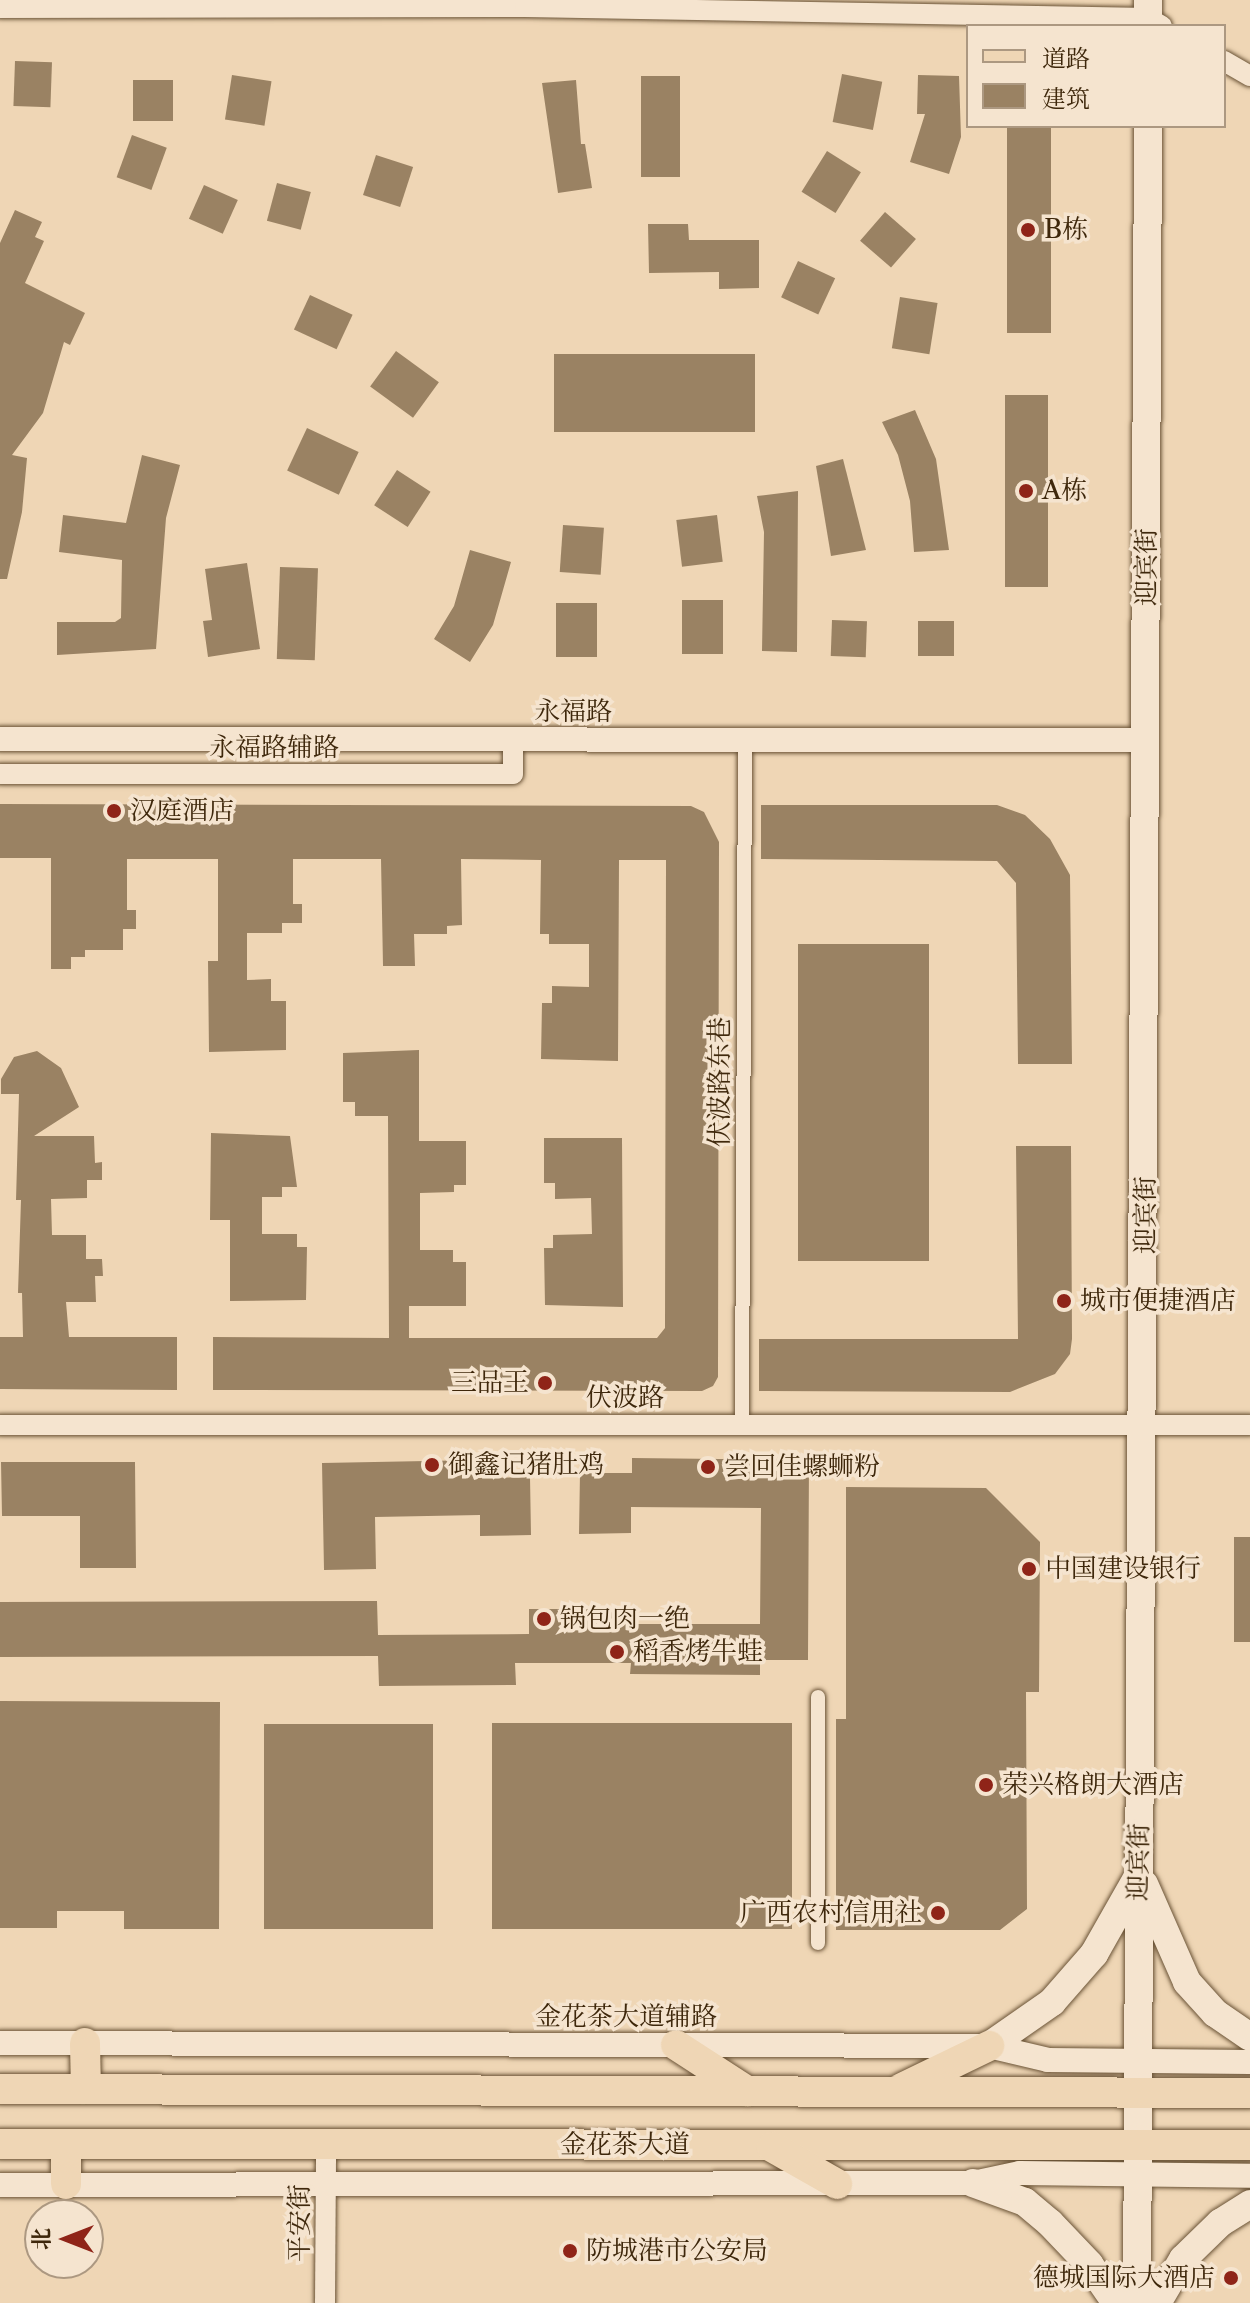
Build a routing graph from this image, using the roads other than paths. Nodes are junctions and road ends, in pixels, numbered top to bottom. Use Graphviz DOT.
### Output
graph roads {
  1 [pos="525,4"];
  2 [pos="0,8"];
  3 [pos="1152,17"];
  4 [pos="1226,62"];
  5 [pos="1250,76"];
  6 [pos="1148,128"];
  7 [pos="0,739"];
  8 [pos="513,740"];
  9 [pos="745,740"];
  10 [pos="1147,740"];
  11 [pos="0,774"];
  12 [pos="742,1424"];
  13 [pos="0,1425"];
  14 [pos="1145,1425"];
  15 [pos="1250,1425"];
  16 [pos="818,1697"];
  17 [pos="1139,1874"];
  18 [pos="818,1943"];
  19 [pos="1250,2037"];
  20 [pos="0,2043"];
  21 [pos="85,2043"];
  22 [pos="676,2045"];
  23 [pos="989,2046"];
  24 [pos="1137,2061"];
  25 [pos="1250,2062"];
  26 [pos="0,2089"];
  27 [pos="86,2089"];
  28 [pos="747,2091"];
  29 [pos="893,2092"];
  30 [pos="1137,2093"];
  31 [pos="1250,2093"];
  32 [pos="0,2144"];
  33 [pos="66,2144"];
  34 [pos="326,2144"];
  35 [pos="1250,2145"];
  36 [pos="771,2146"];
  37 [pos="1137,2160"];
  38 [pos="1250,2176"];
  39 [pos="973,2183"];
  40 [pos="66,2184"];
  41 [pos="837,2184"];
  42 [pos="0,2185"];
  43 [pos="326,2186"];
  44 [pos="1250,2204"];
  45 [pos="325,2303"];
  46 [pos="1116,2303"];
  47 [pos="1137,2303"];
  48 [pos="1157,2303"];
  1 -- 2 [label="street"];
  1 -- 3 [label="street"];
  4 -- 5 [label="street"];
  6 -- 10 [label="main road, 迎宾街"];
  7 -- 8 [label="street, 永福路"];
  8 -- 9 [label="street, 永福路"];
  8 -- 11 [label="street, 永福路辅路"];
  9 -- 10 [label="street, 永福路"];
  9 -- 12 [label="street, 伏波路东巷"];
  10 -- 14 [label="main road, 迎宾街"];
  12 -- 13 [label="street, 伏波路"];
  12 -- 14 [label="street, 伏波路"];
  14 -- 15 [label="street, 伏波路"];
  14 -- 17 [label="main road, 迎宾街"];
  16 -- 18 [label="street"];
  17 -- 19 [label="main road"];
  17 -- 23 [label="main road"];
  17 -- 24 [label="main road, 迎宾街"];
  20 -- 21 [label="street, 金花茶大道辅路"];
  21 -- 22 [label="street, 金花茶大道辅路"];
  21 -- 27 [label="main road"];
  22 -- 23 [label="street, 金花茶大道辅路"];
  22 -- 28 [label="main road"];
  23 -- 24 [label="street, 金花茶大道辅路"];
  23 -- 29 [label="main road"];
  24 -- 25 [label="street, 金花茶大道辅路"];
  24 -- 30 [label="main road, 迎宾街"];
  26 -- 27 [label="main road, 金花茶大道"];
  27 -- 28 [label="main road, 金花茶大道"];
  28 -- 29 [label="main road, 金花茶大道"];
  29 -- 30 [label="main road, 金花茶大道"];
  30 -- 31 [label="main road, 金花茶大道"];
  30 -- 37 [label="main road, 迎宾街"];
  32 -- 33 [label="main road, 金花茶大道"];
  33 -- 34 [label="main road, 金花茶大道"];
  33 -- 40 [label="main road"];
  34 -- 36 [label="main road, 金花茶大道"];
  34 -- 43 [label="street, 平安街"];
  35 -- 37 [label="main road, 金花茶大道"];
  36 -- 37 [label="main road, 金花茶大道"];
  36 -- 41 [label="main road"];
  37 -- 38 [label="street"];
  37 -- 39 [label="street"];
  37 -- 47 [label="main road, 迎宾街"];
  39 -- 41 [label="street"];
  39 -- 46 [label="main road"];
  40 -- 42 [label="street"];
  40 -- 43 [label="street"];
  41 -- 43 [label="street"];
  43 -- 45 [label="street, 平安街"];
  44 -- 48 [label="main road"];
}
